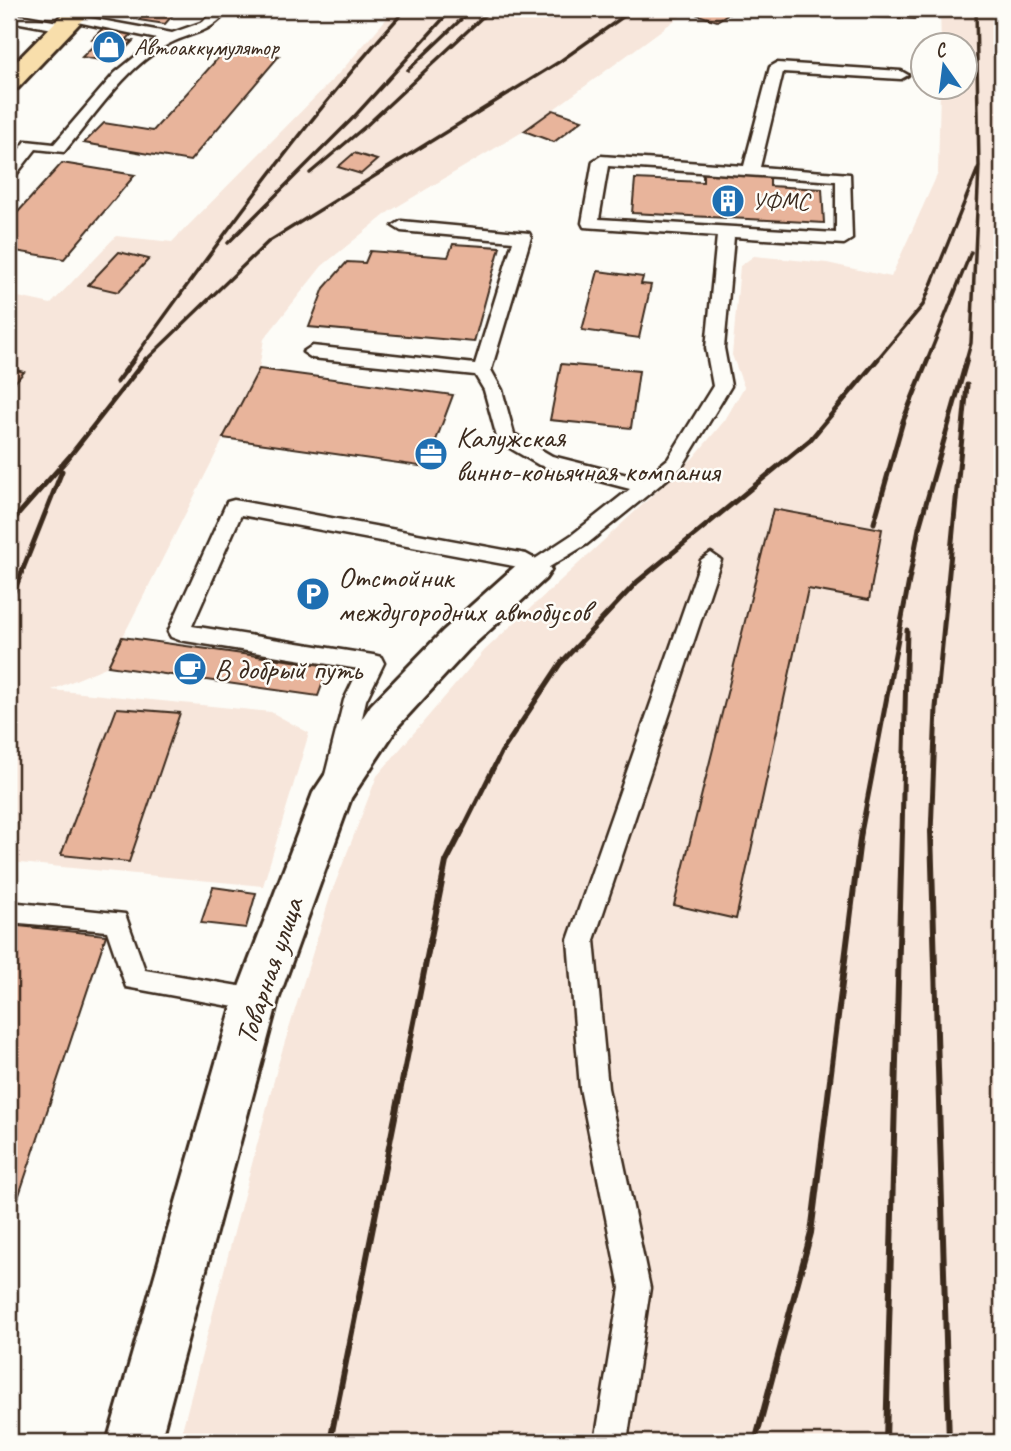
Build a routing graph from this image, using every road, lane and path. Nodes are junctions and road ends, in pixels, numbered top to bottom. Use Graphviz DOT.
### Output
graph roads {
  1 [pos="222,9"];
  2 [pos="9,17"];
  3 [pos="73,18"];
  4 [pos="170,37"];
  5 [pos="901,75"];
  6 [pos="9,83"];
  7 [pos="751,170"];
  8 [pos="9,173"];
  9 [pos="401,226"];
  10 [pos="726,232"];
  11 [pos="312,352"];
  12 [pos="482,370"];
  13 [pos="646,486"];
  14 [pos="711,560"];
  15 [pos="533,570"];
  16 [pos="333,793"];
  17 [pos="9,912"];
  18 [pos="256,1000"];
  19 [pos="134,1442"];
  20 [pos="611,1442"];
  1 -- 4 [label="lane"];
  2 -- 3 [label="lane"];
  3 -- 4 [label="lane"];
  3 -- 6 [label="main road"];
  4 -- 8 [label="lane"];
  5 -- 7 [label="lane"];
  7 -- 10 [label="lane"];
  7 -- 10 [label="lane"];
  9 -- 12 [label="lane"];
  10 -- 13 [label="lane"];
  11 -- 12 [label="lane"];
  12 -- 13 [label="lane"];
  13 -- 15 [label="lane"];
  14 -- 20 [label="lane"];
  15 -- 16 [label="street, Товарная улица"];
  15 -- 16 [label="lane"];
  16 -- 18 [label="street, Товарная улица"];
  17 -- 18 [label="lane"];
  18 -- 19 [label="street, Товарная улица"];
}
